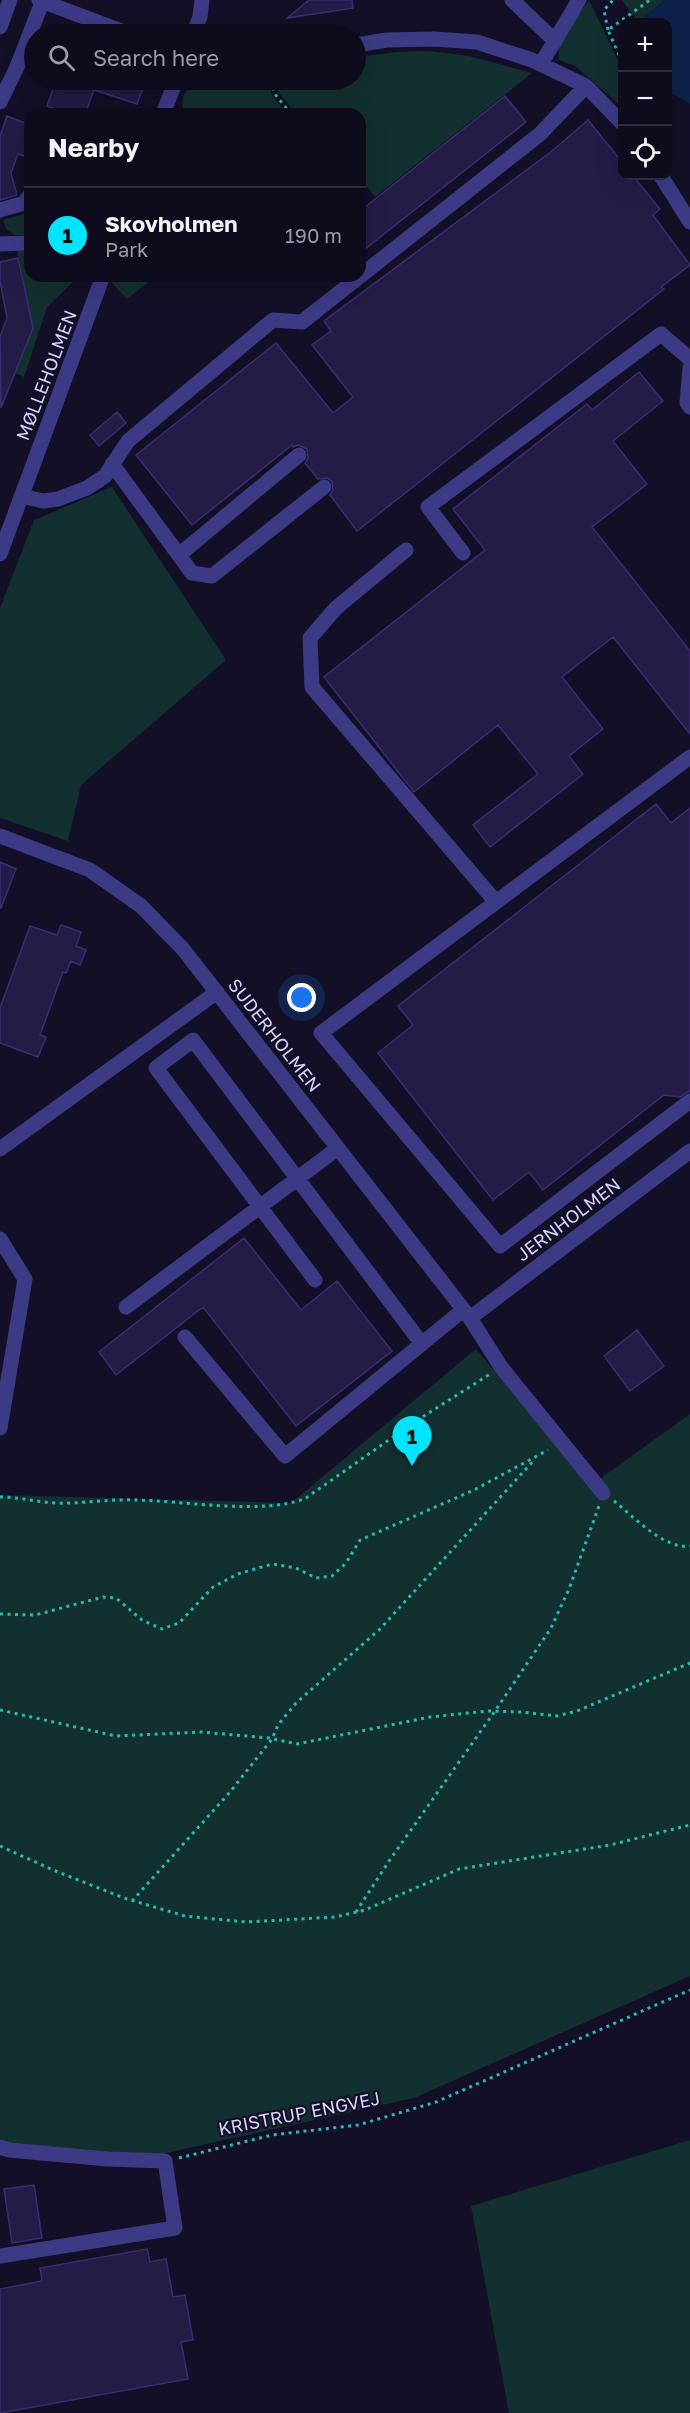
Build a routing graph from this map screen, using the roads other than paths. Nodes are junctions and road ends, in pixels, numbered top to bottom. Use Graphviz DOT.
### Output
graph roads {
  1 [pos="10,0"];
  2 [pos="39,0"];
  3 [pos="202,0"];
  4 [pos="512,0"];
  5 [pos="579,0"];
  6 [pos="27,24"];
  7 [pos="103,24"];
  8 [pos="197,24"];
  9 [pos="0,27"];
  10 [pos="24,31"];
  11 [pos="555,41"];
  12 [pos="366,43"];
  13 [pos="541,64"];
  14 [pos="586,86"];
  15 [pos="172,90"];
  16 [pos="0,102"];
  17 [pos="165,108"];
  18 [pos="618,119"];
  19 [pos="664,180"];
  20 [pos="24,203"];
  21 [pos="0,210"];
  22 [pos="690,222"];
  23 [pos="24,243"];
  24 [pos="0,244"];
  25 [pos="366,271"];
  26 [pos="101,282"];
  27 [pos="353,282"];
  28 [pos="690,359"];
  29 [pos="690,368"];
  30 [pos="690,408"];
  31 [pos="299,455"];
  32 [pos="112,464"];
  33 [pos="324,488"];
  34 [pos="21,496"];
  35 [pos="406,550"];
  36 [pos="463,553"];
  37 [pos="0,555"];
  38 [pos="179,555"];
  39 [pos="690,757"];
  40 [pos="0,836"];
  41 [pos="496,902"];
  42 [pos="217,992"];
  43 [pos="690,1101"];
  44 [pos="338,1148"];
  45 [pos="0,1149"];
  46 [pos="690,1151"];
  47 [pos="297,1178"];
  48 [pos="260,1207"];
  49 [pos="0,1239"];
  50 [pos="315,1280"];
  51 [pos="126,1307"];
  52 [pos="467,1314"];
  53 [pos="185,1337"];
  54 [pos="422,1344"];
  55 [pos="0,1428"];
  56 [pos="603,1493"];
  57 [pos="0,2146"];
  58 [pos="0,2256"];
  1 -- 9 [label="street"];
  2 -- 6 [label="street"];
  2 -- 7 [label="street"];
  3 -- 8 [label="street"];
  4 -- 11 [label="street"];
  5 -- 11 [label="street"];
  10 -- 16 [label="street"];
  11 -- 13 [label="street"];
  12 -- 13 [label="street"];
  13 -- 14 [label="street"];
  14 -- 18 [label="street"];
  14 -- 25 [label="street"];
  15 -- 17 [label="street"];
  19 -- 22 [label="street"];
  20 -- 21 [label="street"];
  23 -- 24 [label="street"];
  26 -- 34 [label="street, MØLLEHOLMEN"];
  27 -- 32 [label="street"];
  28 -- 36 [label="street"];
  29 -- 30 [label="street"];
  31 -- 38 [label="street"];
  32 -- 34 [label="street"];
  32 -- 38 [label="street"];
  33 -- 38 [label="street"];
  34 -- 37 [label="street, MØLLEHOLMEN"];
  35 -- 41 [label="street"];
  39 -- 41 [label="street"];
  40 -- 42 [label="street, SUDERHOLMEN"];
  41 -- 43 [label="street"];
  42 -- 44 [label="street, SUDERHOLMEN"];
  42 -- 45 [label="street"];
  44 -- 47 [label="street"];
  44 -- 52 [label="street, SUDERHOLMEN"];
  46 -- 52 [label="street, JERNHOLMEN"];
  47 -- 48 [label="street"];
  47 -- 48 [label="street"];
  47 -- 54 [label="street"];
  48 -- 50 [label="street"];
  48 -- 51 [label="street"];
  49 -- 55 [label="street"];
  52 -- 54 [label="street, JERNHOLMEN"];
  52 -- 56 [label="street, SUDERHOLMEN"];
  53 -- 54 [label="street, JERNHOLMEN"];
  57 -- 58 [label="street"];
}
